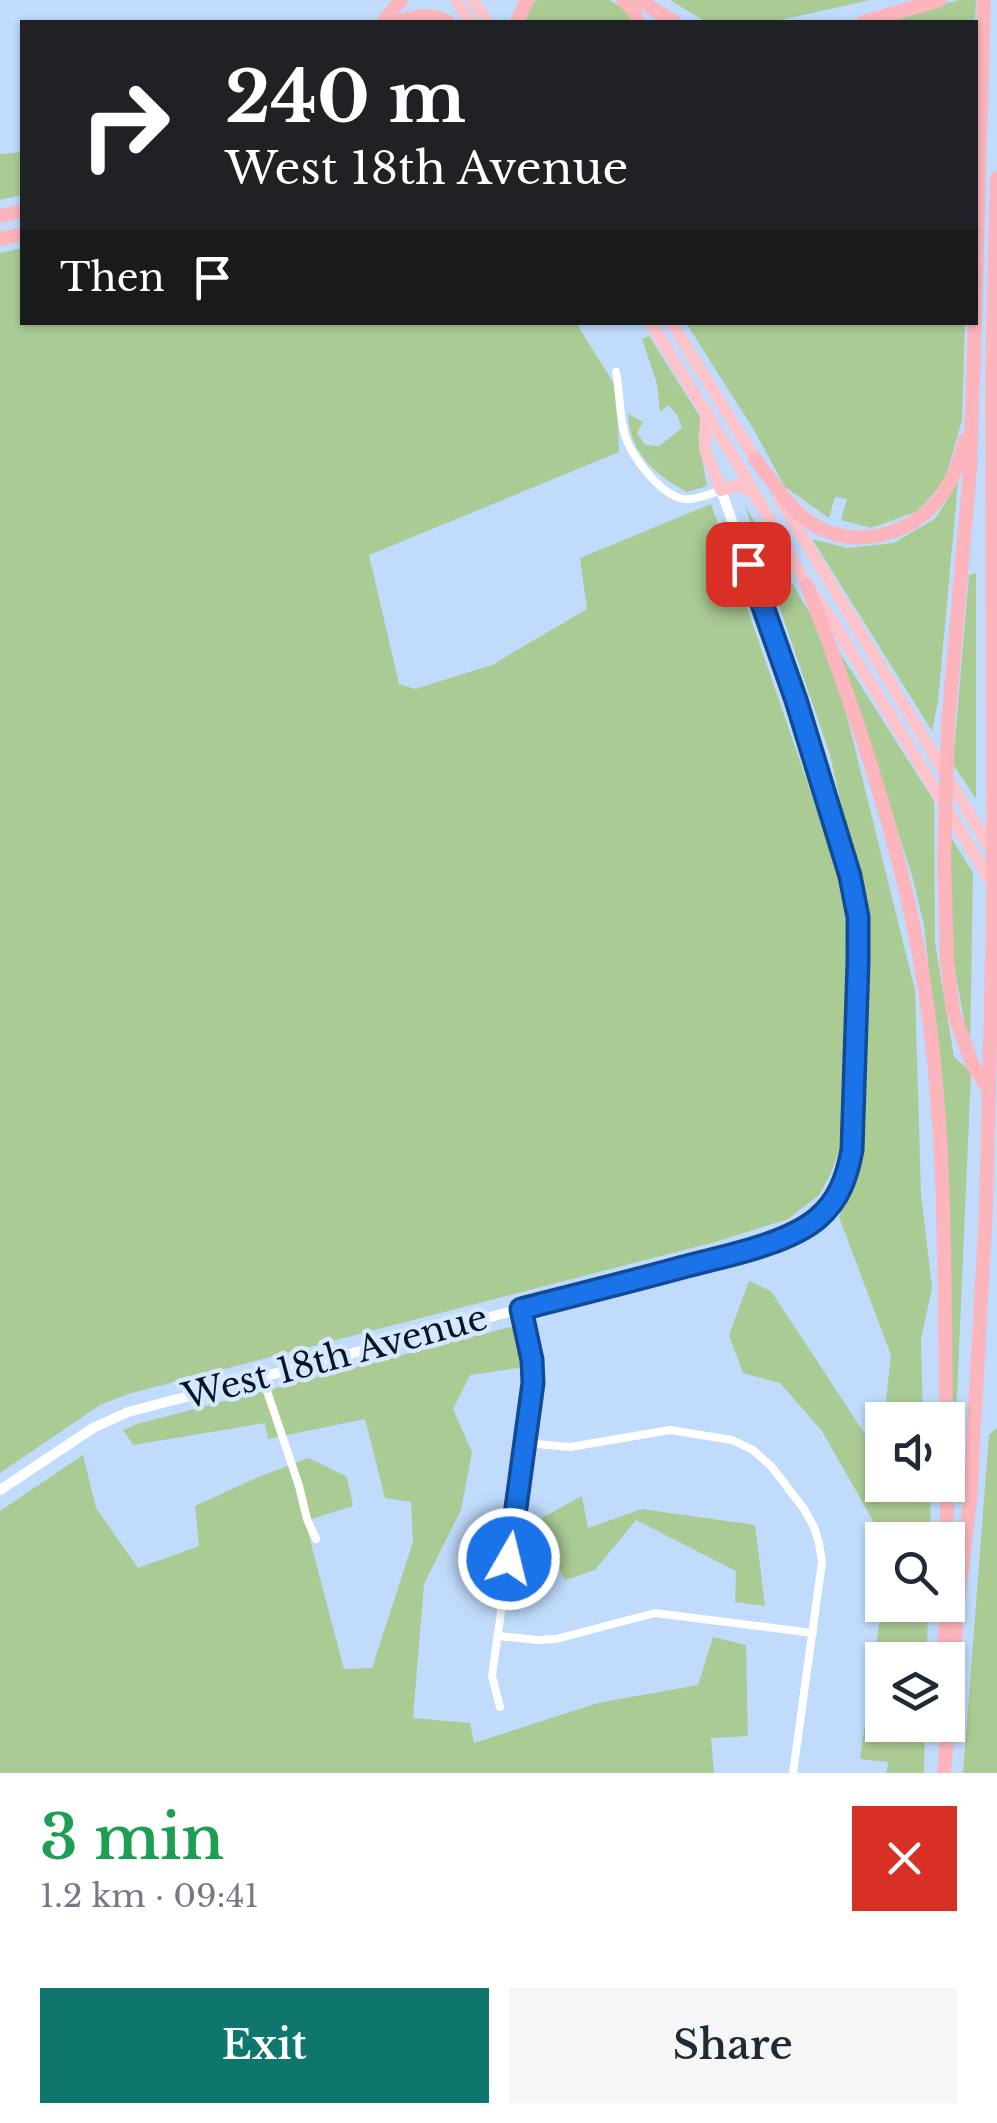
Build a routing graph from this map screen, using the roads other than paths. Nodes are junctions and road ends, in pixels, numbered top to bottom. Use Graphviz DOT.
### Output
graph roads {
  1 [pos="400,0"];
  2 [pos="623,0"];
  3 [pos="640,0"];
  4 [pos="940,0"];
  5 [pos="984,0"];
  6 [pos="384,20"];
  7 [pos="408,20"];
  8 [pos="444,20"];
  9 [pos="637,20"];
  10 [pos="671,20"];
  11 [pos="869,20"];
  12 [pos="978,143"];
  13 [pos="997,178"];
  14 [pos="652,325"];
  15 [pos="673,325"];
  16 [pos="975,325"];
  17 [pos="616,372"];
  18 [pos="706,414"];
  19 [pos="970,420"];
  20 [pos="756,459"];
  21 [pos="721,490"];
  22 [pos="753,494"];
  23 [pos="807,584"];
  24 [pos="997,860"];
  25 [pos="997,891"];
  26 [pos="992,1106"];
  27 [pos="521,1309"];
  28 [pos="262,1376"];
  29 [pos="946,1402"];
  30 [pos="525,1443"];
  31 [pos="0,1490"];
  32 [pos="316,1539"];
  33 [pos="812,1633"];
  34 [pos="498,1636"];
  35 [pos="953,1642"];
  36 [pos="500,1707"];
  37 [pos="946,1742"];
  38 [pos="792,1773"];
  39 [pos="944,1773"];
  1 -- 6 [label="highway"];
  2 -- 9 [label="highway"];
  3 -- 10 [label="highway"];
  4 -- 11 [label="highway"];
  5 -- 12 [label="highway"];
  7 -- 8 [label="highway"];
  13 -- 26 [label="highway"];
  14 -- 18 [label="highway"];
  15 -- 20 [label="highway"];
  16 -- 19 [label="highway"];
  17 -- 21 [label="street"];
  18 -- 21 [label="highway"];
  18 -- 22 [label="highway"];
  19 -- 20 [label="highway"];
  19 -- 26 [label="highway"];
  20 -- 24 [label="highway"];
  21 -- 22 [label="highway"];
  21 -- 27 [label="street, West 18th Avenue"];
  22 -- 23 [label="highway"];
  23 -- 25 [label="highway"];
  23 -- 29 [label="highway"];
  26 -- 35 [label="highway"];
  27 -- 28 [label="street, West 18th Avenue"];
  27 -- 30 [label="street"];
  28 -- 31 [label="street, West 18th Avenue"];
  28 -- 32 [label="street"];
  30 -- 33 [label="street"];
  30 -- 34 [label="street"];
  33 -- 34 [label="street"];
  33 -- 38 [label="street"];
  34 -- 36 [label="street"];
  37 -- 39 [label="highway"];
}
